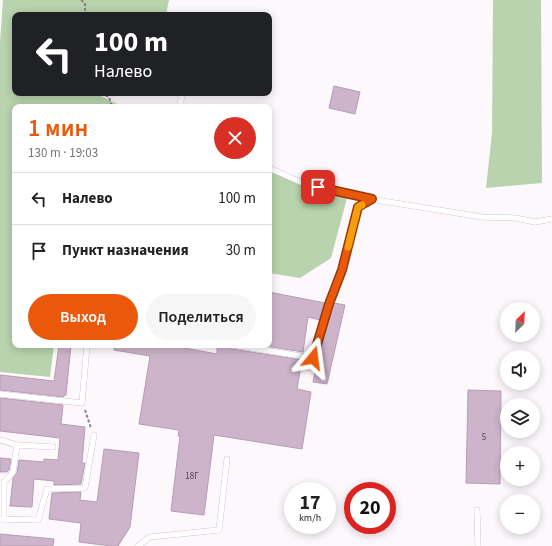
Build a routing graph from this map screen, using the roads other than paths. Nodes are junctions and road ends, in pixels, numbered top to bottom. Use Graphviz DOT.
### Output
graph roads {
  1 [pos="272,169"];
  2 [pos="372,199"];
  3 [pos="552,219"];
  4 [pos="87,348"];
  5 [pos="251,348"];
  6 [pos="0,394"];
  7 [pos="94,435"];
  8 [pos="0,440"];
  9 [pos="17,445"];
  10 [pos="53,447"];
  11 [pos="227,459"];
  12 [pos="2,482"];
  13 [pos="477,510"];
  14 [pos="2,519"];
  15 [pos="138,546"];
  16 [pos="478,546"];
  1 -- 2 [label="lane"];
  2 -- 3 [label="lane"];
  2 -- 5 [label="lane"];
  4 -- 6 [label="lane"];
  7 -- 14 [label="lane"];
  8 -- 9 [label="lane"];
  9 -- 10 [label="lane"];
  9 -- 12 [label="lane"];
  11 -- 15 [label="lane"];
  12 -- 14 [label="lane"];
  13 -- 16 [label="lane"];
}
